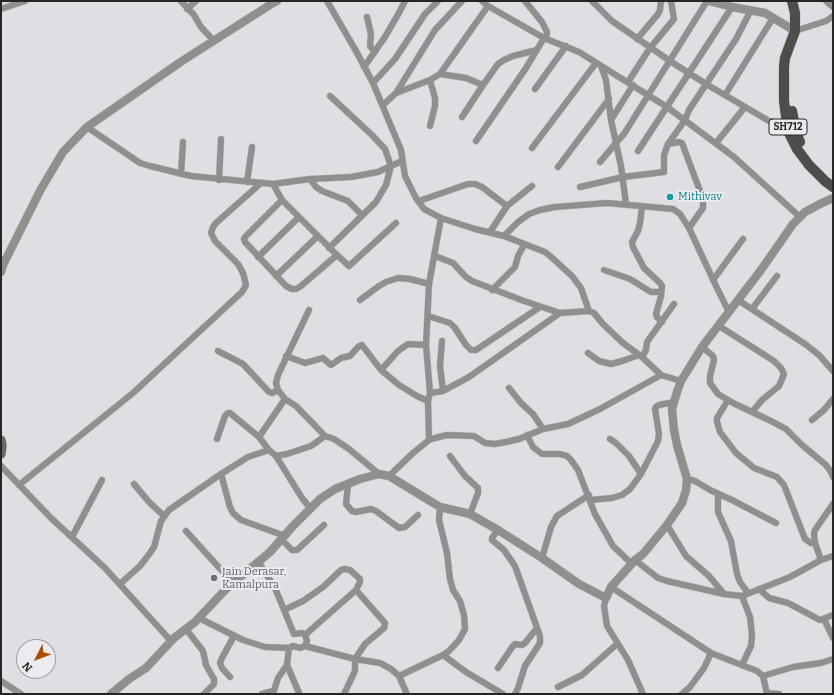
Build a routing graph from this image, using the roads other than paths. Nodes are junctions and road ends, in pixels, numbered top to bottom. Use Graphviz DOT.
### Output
graph roads {
  1 [pos="25,1"];
  2 [pos="180,1"];
  3 [pos="196,1"];
  4 [pos="277,1"];
  5 [pos="327,1"];
  6 [pos="405,1"];
  7 [pos="438,1"];
  8 [pos="462,1"];
  9 [pos="482,1"];
  10 [pos="525,1"];
  11 [pos="592,1"];
  12 [pos="661,1"];
  13 [pos="670,1"];
  14 [pos="708,1"];
  15 [pos="792,1"];
  16 [pos="826,1"];
  17 [pos="488,6"];
  18 [pos="732,7"];
  19 [pos="833,7"];
  20 [pos="1,9"];
  21 [pos="187,9"];
  22 [pos="751,10"];
  23 [pos="833,16"];
  24 [pos="367,17"];
  25 [pos="773,18"];
  26 [pos="795,31"];
  27 [pos="545,39"];
  28 [pos="637,39"];
  29 [pos="214,41"];
  30 [pos="566,46"];
  31 [pos="650,48"];
  32 [pos="537,50"];
  33 [pos="375,52"];
  34 [pos="670,62"];
  35 [pos="598,64"];
  36 [pos="364,67"];
  37 [pos="688,73"];
  38 [pos="440,74"];
  39 [pos="430,80"];
  40 [pos="373,83"];
  41 [pos="630,84"];
  42 [pos="706,84"];
  43 [pos="483,85"];
  44 [pos="535,89"];
  45 [pos="396,93"];
  46 [pos="648,95"];
  47 [pos="330,96"];
  48 [pos="725,96"];
  49 [pos="609,99"];
  50 [pos="382,105"];
  51 [pos="667,107"];
  52 [pos="745,107"];
  53 [pos="462,117"];
  54 [pos="610,120"];
  55 [pos="685,120"];
  56 [pos="430,126"];
  57 [pos="87,127"];
  58 [pos="792,131"];
  59 [pos="222,139"];
  60 [pos="476,141"];
  61 [pos="183,142"];
  62 [pos="616,143"];
  63 [pos="716,143"];
  64 [pos="668,144"];
  65 [pos="252,147"];
  66 [pos="532,148"];
  67 [pos="638,151"];
  68 [pos="402,161"];
  69 [pos="600,162"];
  70 [pos="391,166"];
  71 [pos="558,167"];
  72 [pos="181,174"];
  73 [pos="623,177"];
  74 [pos="310,179"];
  75 [pos="219,180"];
  76 [pos="247,182"];
  77 [pos="261,183"];
  78 [pos="272,184"];
  79 [pos="532,186"];
  80 [pos="833,186"];
  81 [pos="580,187"];
  82 [pos="833,198"];
  83 [pos="282,200"];
  84 [pos="419,201"];
  85 [pos="626,204"];
  86 [pos="507,206"];
  87 [pos="642,206"];
  88 [pos="362,215"];
  89 [pos="299,217"];
  90 [pos="800,217"];
  91 [pos="441,218"];
  92 [pos="396,223"];
  93 [pos="689,228"];
  94 [pos="490,232"];
  95 [pos="318,236"];
  96 [pos="504,236"];
  97 [pos="743,239"];
  98 [pos="524,245"];
  99 [pos="329,248"];
  100 [pos="337,255"];
  101 [pos="435,256"];
  102 [pos="258,257"];
  103 [pos="604,270"];
  104 [pos="1,272"];
  105 [pos="276,276"];
  106 [pos="777,276"];
  107 [pos="713,280"];
  108 [pos="429,284"];
  109 [pos="492,290"];
  110 [pos="661,292"];
  111 [pos="360,300"];
  112 [pos="738,300"];
  113 [pos="674,304"];
  114 [pos="540,307"];
  115 [pos="752,309"];
  116 [pos="309,310"];
  117 [pos="589,311"];
  118 [pos="729,312"];
  119 [pos="560,313"];
  120 [pos="428,316"];
  121 [pos="662,322"];
  122 [pos="719,326"];
  123 [pos="442,341"];
  124 [pos="426,345"];
  125 [pos="702,347"];
  126 [pos="218,351"];
  127 [pos="588,353"];
  128 [pos="286,356"];
  129 [pos="641,356"];
  130 [pos="381,370"];
  131 [pos="833,371"];
  132 [pos="661,375"];
  133 [pos="681,381"];
  134 [pos="509,388"];
  135 [pos="278,390"];
  136 [pos="442,390"];
  137 [pos="430,393"];
  138 [pos="285,399"];
  139 [pos="833,399"];
  140 [pos="728,400"];
  141 [pos="428,401"];
  142 [pos="674,402"];
  143 [pos="753,411"];
  144 [pos="812,420"];
  145 [pos="543,430"];
  146 [pos="325,436"];
  147 [pos="527,436"];
  148 [pos="259,437"];
  149 [pos="217,439"];
  150 [pos="610,439"];
  151 [pos="1,440"];
  152 [pos="429,440"];
  153 [pos="269,450"];
  154 [pos="1,454"];
  155 [pos="276,456"];
  156 [pos="450,456"];
  157 [pos="1,466"];
  158 [pos="221,474"];
  159 [pos="379,474"];
  160 [pos="640,474"];
  161 [pos="389,476"];
  162 [pos="833,477"];
  163 [pos="687,479"];
  164 [pos="102,480"];
  165 [pos="134,484"];
  166 [pos="19,485"];
  167 [pos="348,485"];
  168 [pos="718,494"];
  169 [pos="589,497"];
  170 [pos="833,504"];
  171 [pos="440,507"];
  172 [pos="310,509"];
  173 [pos="470,514"];
  174 [pos="418,515"];
  175 [pos="164,516"];
  176 [pos="776,523"];
  177 [pos="324,525"];
  178 [pos="666,525"];
  179 [pos="498,530"];
  180 [pos="186,531"];
  181 [pos="72,537"];
  182 [pos="284,538"];
  183 [pos="815,543"];
  184 [pos="833,556"];
  185 [pos="542,558"];
  186 [pos="821,560"];
  187 [pos="258,561"];
  188 [pos="633,562"];
  189 [pos="233,583"];
  190 [pos="120,584"];
  191 [pos="611,587"];
  192 [pos="759,589"];
  193 [pos="356,590"];
  194 [pos="724,594"];
  195 [pos="745,595"];
  196 [pos="606,598"];
  197 [pos="284,610"];
  198 [pos="833,615"];
  199 [pos="199,618"];
  200 [pos="824,619"];
  201 [pos="537,628"];
  202 [pos="186,629"];
  203 [pos="294,634"];
  204 [pos="305,635"];
  205 [pos="234,636"];
  206 [pos="833,638"];
  207 [pos="171,641"];
  208 [pos="617,644"];
  209 [pos="305,646"];
  210 [pos="291,647"];
  211 [pos="711,653"];
  212 [pos="443,655"];
  213 [pos="355,659"];
  214 [pos="833,659"];
  215 [pos="287,665"];
  216 [pos="742,665"];
  217 [pos="498,668"];
  218 [pos="399,676"];
  219 [pos="763,676"];
  220 [pos="230,677"];
  221 [pos="1,681"];
  222 [pos="558,687"];
  223 [pos="273,692"];
  224 [pos="298,693"];
  225 [pos="21,694"];
  226 [pos="111,694"];
  227 [pos="204,694"];
  228 [pos="262,694"];
  229 [pos="344,694"];
  230 [pos="407,694"];
  231 [pos="503,694"];
  232 [pos="515,694"];
  233 [pos="643,694"];
  234 [pos="682,694"];
  235 [pos="767,694"];
  236 [pos="779,694"];
  1 -- 20 [label="street"];
  2 -- 21 [label="street"];
  3 -- 21 [label="street"];
  4 -- 29 [label="street"];
  5 -- 36 [label="street"];
  6 -- 33 [label="street"];
  7 -- 40 [label="street"];
  8 -- 45 [label="street"];
  9 -- 17 [label="street"];
  10 -- 27 [label="street"];
  11 -- 28 [label="street"];
  12 -- 28 [label="street"];
  13 -- 31 [label="street"];
  14 -- 18 [label="street"];
  14 -- 34 [label="street"];
  15 -- 26 [label="main road, SH712"];
  16 -- 19 [label="street"];
  17 -- 27 [label="street"];
  17 -- 38 [label="street"];
  18 -- 22 [label="street"];
  18 -- 37 [label="street"];
  21 -- 29 [label="street"];
  22 -- 25 [label="street"];
  22 -- 42 [label="street"];
  23 -- 26 [label="street"];
  24 -- 33 [label="street"];
  25 -- 26 [label="street"];
  25 -- 48 [label="street"];
  26 -- 58 [label="main road, SH712"];
  27 -- 30 [label="street"];
  27 -- 32 [label="street"];
  28 -- 31 [label="street"];
  29 -- 57 [label="street"];
  30 -- 35 [label="street"];
  30 -- 44 [label="street"];
  31 -- 34 [label="street"];
  31 -- 41 [label="street"];
  32 -- 43 [label="street"];
  32 -- 60 [label="street"];
  33 -- 36 [label="street"];
  34 -- 37 [label="street"];
  34 -- 46 [label="street"];
  35 -- 41 [label="street"];
  35 -- 49 [label="street"];
  35 -- 66 [label="street"];
  36 -- 40 [label="street"];
  37 -- 42 [label="street"];
  37 -- 51 [label="street"];
  38 -- 39 [label="street"];
  38 -- 43 [label="street"];
  39 -- 45 [label="street"];
  39 -- 56 [label="street"];
  40 -- 50 [label="street"];
  41 -- 46 [label="street"];
  41 -- 54 [label="street"];
  42 -- 48 [label="street"];
  42 -- 55 [label="street"];
  43 -- 53 [label="street"];
  45 -- 50 [label="street"];
  46 -- 51 [label="street"];
  46 -- 62 [label="street"];
  47 -- 70 [label="street"];
  48 -- 52 [label="street"];
  49 -- 54 [label="street"];
  49 -- 71 [label="street"];
  50 -- 68 [label="street"];
  51 -- 55 [label="street"];
  51 -- 67 [label="street"];
  52 -- 58 [label="street"];
  52 -- 63 [label="street"];
  54 -- 62 [label="street"];
  55 -- 63 [label="street"];
  55 -- 64 [label="street"];
  57 -- 72 [label="street"];
  57 -- 104 [label="street"];
  58 -- 80 [label="main road, SH712"];
  59 -- 75 [label="street"];
  61 -- 72 [label="street"];
  62 -- 69 [label="street"];
  62 -- 73 [label="street"];
  63 -- 90 [label="street"];
  64 -- 73 [label="street"];
  64 -- 93 [label="street"];
  65 -- 76 [label="street"];
  68 -- 70 [label="street"];
  68 -- 84 [label="street"];
  70 -- 74 [label="street"];
  70 -- 88 [label="street"];
  72 -- 75 [label="street"];
  73 -- 81 [label="street"];
  73 -- 85 [label="street"];
  74 -- 78 [label="street"];
  74 -- 88 [label="street"];
  75 -- 76 [label="street"];
  76 -- 77 [label="street"];
  77 -- 78 [label="street"];
  77 -- 166 [label="street"];
  78 -- 83 [label="street"];
  79 -- 86 [label="street"];
  82 -- 90 [label="street"];
  83 -- 89 [label="street"];
  83 -- 102 [label="street"];
  84 -- 86 [label="street"];
  84 -- 91 [label="street"];
  85 -- 87 [label="street"];
  85 -- 96 [label="street"];
  86 -- 94 [label="street"];
  87 -- 93 [label="street"];
  87 -- 110 [label="street"];
  88 -- 99 [label="street"];
  89 -- 95 [label="street"];
  89 -- 102 [label="street"];
  90 -- 112 [label="street"];
  91 -- 94 [label="street"];
  91 -- 101 [label="street"];
  92 -- 100 [label="street"];
  93 -- 107 [label="street"];
  94 -- 96 [label="street"];
  95 -- 99 [label="street"];
  95 -- 105 [label="street"];
  96 -- 98 [label="street"];
  97 -- 107 [label="street"];
  98 -- 109 [label="street"];
  98 -- 117 [label="street"];
  99 -- 100 [label="street"];
  100 -- 105 [label="street"];
  101 -- 108 [label="street"];
  101 -- 109 [label="street"];
  102 -- 105 [label="street"];
  103 -- 110 [label="street"];
  106 -- 115 [label="street"];
  107 -- 118 [label="street"];
  108 -- 111 [label="street"];
  108 -- 120 [label="street"];
  109 -- 114 [label="street"];
  110 -- 121 [label="street"];
  112 -- 115 [label="street"];
  112 -- 118 [label="street"];
  113 -- 121 [label="street"];
  114 -- 119 [label="street"];
  114 -- 120 [label="street"];
  115 -- 131 [label="street"];
  116 -- 128 [label="street"];
  117 -- 119 [label="street"];
  117 -- 129 [label="street"];
  118 -- 122 [label="street"];
  119 -- 136 [label="street"];
  120 -- 124 [label="street"];
  121 -- 129 [label="street"];
  122 -- 125 [label="street"];
  122 -- 143 [label="street"];
  123 -- 136 [label="street"];
  124 -- 130 [label="street"];
  124 -- 137 [label="street"];
  125 -- 133 [label="street"];
  125 -- 140 [label="street"];
  126 -- 135 [label="street"];
  127 -- 129 [label="street"];
  128 -- 130 [label="street"];
  128 -- 135 [label="street"];
  129 -- 132 [label="street"];
  130 -- 141 [label="street"];
  132 -- 133 [label="street"];
  132 -- 145 [label="street"];
  133 -- 142 [label="street"];
  134 -- 145 [label="street"];
  135 -- 138 [label="street"];
  136 -- 137 [label="street"];
  137 -- 141 [label="street"];
  138 -- 146 [label="street"];
  138 -- 148 [label="street"];
  139 -- 144 [label="street"];
  140 -- 143 [label="street"];
  140 -- 183 [label="street"];
  141 -- 152 [label="street"];
  142 -- 160 [label="street"];
  142 -- 163 [label="street"];
  143 -- 162 [label="street"];
  145 -- 147 [label="street"];
  146 -- 155 [label="street"];
  146 -- 159 [label="street"];
  147 -- 152 [label="street"];
  147 -- 169 [label="street"];
  148 -- 149 [label="street"];
  148 -- 153 [label="street"];
  150 -- 160 [label="street"];
  151 -- 154 [label="main road"];
  152 -- 161 [label="street"];
  153 -- 155 [label="street"];
  153 -- 158 [label="street"];
  155 -- 172 [label="street"];
  156 -- 173 [label="street"];
  157 -- 166 [label="street"];
  158 -- 175 [label="street"];
  158 -- 182 [label="street"];
  159 -- 161 [label="street"];
  159 -- 167 [label="street"];
  160 -- 169 [label="street"];
  161 -- 171 [label="street"];
  163 -- 168 [label="street"];
  163 -- 178 [label="street"];
  164 -- 181 [label="street"];
  165 -- 175 [label="street"];
  166 -- 181 [label="street"];
  167 -- 172 [label="street"];
  167 -- 174 [label="street"];
  168 -- 176 [label="street"];
  168 -- 195 [label="street"];
  169 -- 185 [label="street"];
  169 -- 188 [label="street"];
  170 -- 183 [label="street"];
  171 -- 173 [label="street"];
  171 -- 212 [label="street"];
  172 -- 182 [label="street"];
  173 -- 179 [label="street"];
  175 -- 190 [label="street"];
  177 -- 182 [label="street"];
  178 -- 188 [label="street"];
  178 -- 194 [label="street"];
  179 -- 185 [label="street"];
  179 -- 201 [label="street"];
  180 -- 189 [label="street"];
  181 -- 190 [label="street"];
  182 -- 187 [label="street"];
  183 -- 186 [label="street"];
  184 -- 186 [label="street"];
  185 -- 196 [label="street"];
  186 -- 192 [label="street"];
  187 -- 189 [label="street"];
  187 -- 197 [label="street"];
  188 -- 191 [label="street"];
  188 -- 194 [label="street"];
  189 -- 199 [label="street"];
  190 -- 207 [label="street"];
  191 -- 196 [label="street"];
  191 -- 211 [label="street"];
  192 -- 195 [label="street"];
  192 -- 200 [label="street"];
  193 -- 197 [label="street"];
  193 -- 204 [label="street"];
  193 -- 213 [label="street"];
  194 -- 195 [label="street"];
  195 -- 216 [label="street"];
  196 -- 208 [label="street"];
  197 -- 203 [label="street"];
  198 -- 200 [label="street"];
  199 -- 202 [label="street"];
  199 -- 205 [label="street"];
  200 -- 206 [label="street"];
  201 -- 217 [label="street"];
  201 -- 232 [label="street"];
  202 -- 207 [label="street"];
  202 -- 227 [label="street"];
  203 -- 204 [label="street"];
  203 -- 210 [label="street"];
  204 -- 209 [label="street"];
  205 -- 210 [label="street"];
  205 -- 220 [label="street"];
  207 -- 226 [label="street"];
  208 -- 222 [label="street"];
  208 -- 233 [label="street"];
  209 -- 210 [label="street"];
  209 -- 213 [label="street"];
  210 -- 215 [label="street"];
  211 -- 216 [label="street"];
  211 -- 234 [label="street"];
  212 -- 218 [label="street"];
  212 -- 231 [label="street"];
  213 -- 218 [label="street"];
  213 -- 229 [label="street"];
  214 -- 219 [label="street"];
  215 -- 223 [label="street"];
  215 -- 224 [label="street"];
  216 -- 219 [label="street"];
  218 -- 230 [label="street"];
  219 -- 235 [label="street"];
  221 -- 225 [label="street"];
  223 -- 228 [label="street"];
  235 -- 236 [label="street"];
}
